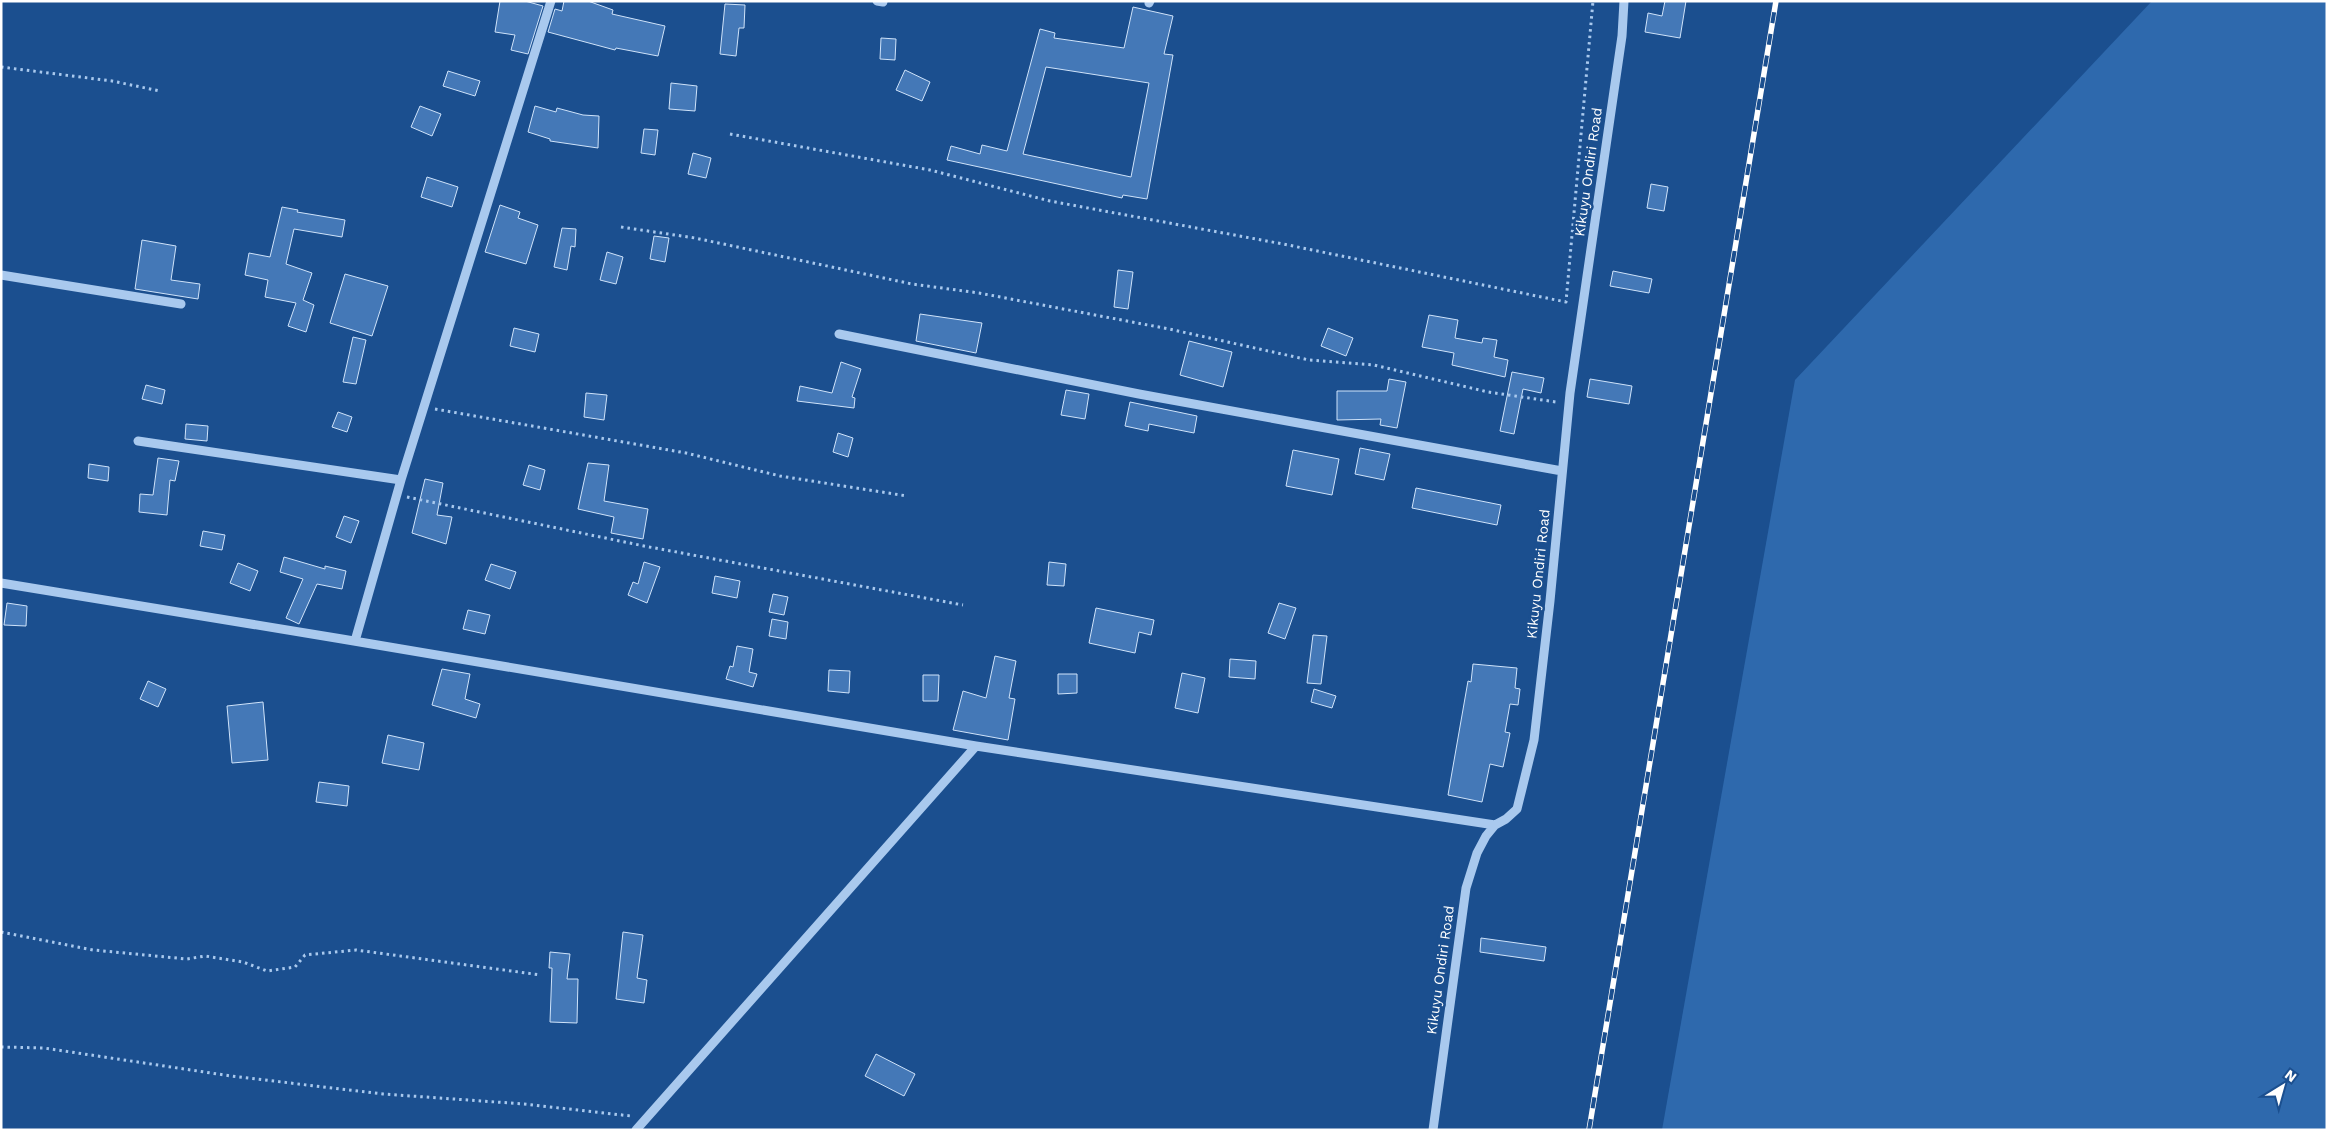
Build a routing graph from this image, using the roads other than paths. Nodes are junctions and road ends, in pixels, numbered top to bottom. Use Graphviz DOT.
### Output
graph roads {
  1 [pos="551,1"];
  2 [pos="1624,1"];
  3 [pos="1,276"];
  4 [pos="181,304"];
  5 [pos="839,334"];
  6 [pos="138,441"];
  7 [pos="1562,471"];
  8 [pos="401,480"];
  9 [pos="1,583"];
  10 [pos="355,641"];
  11 [pos="976,746"];
  12 [pos="1495,825"];
  13 [pos="636,1130"];
  14 [pos="1433,1130"];
  1 -- 8 [label="street"];
  2 -- 7 [label="street, Kikuyu Ondiri Road"];
  3 -- 4 [label="street"];
  5 -- 7 [label="street"];
  6 -- 8 [label="street"];
  7 -- 12 [label="street, Kikuyu Ondiri Road"];
  8 -- 10 [label="street"];
  9 -- 10 [label="street"];
  10 -- 11 [label="street"];
  11 -- 12 [label="street"];
  11 -- 13 [label="street"];
  12 -- 14 [label="street, Kikuyu Ondiri Road"];
}
